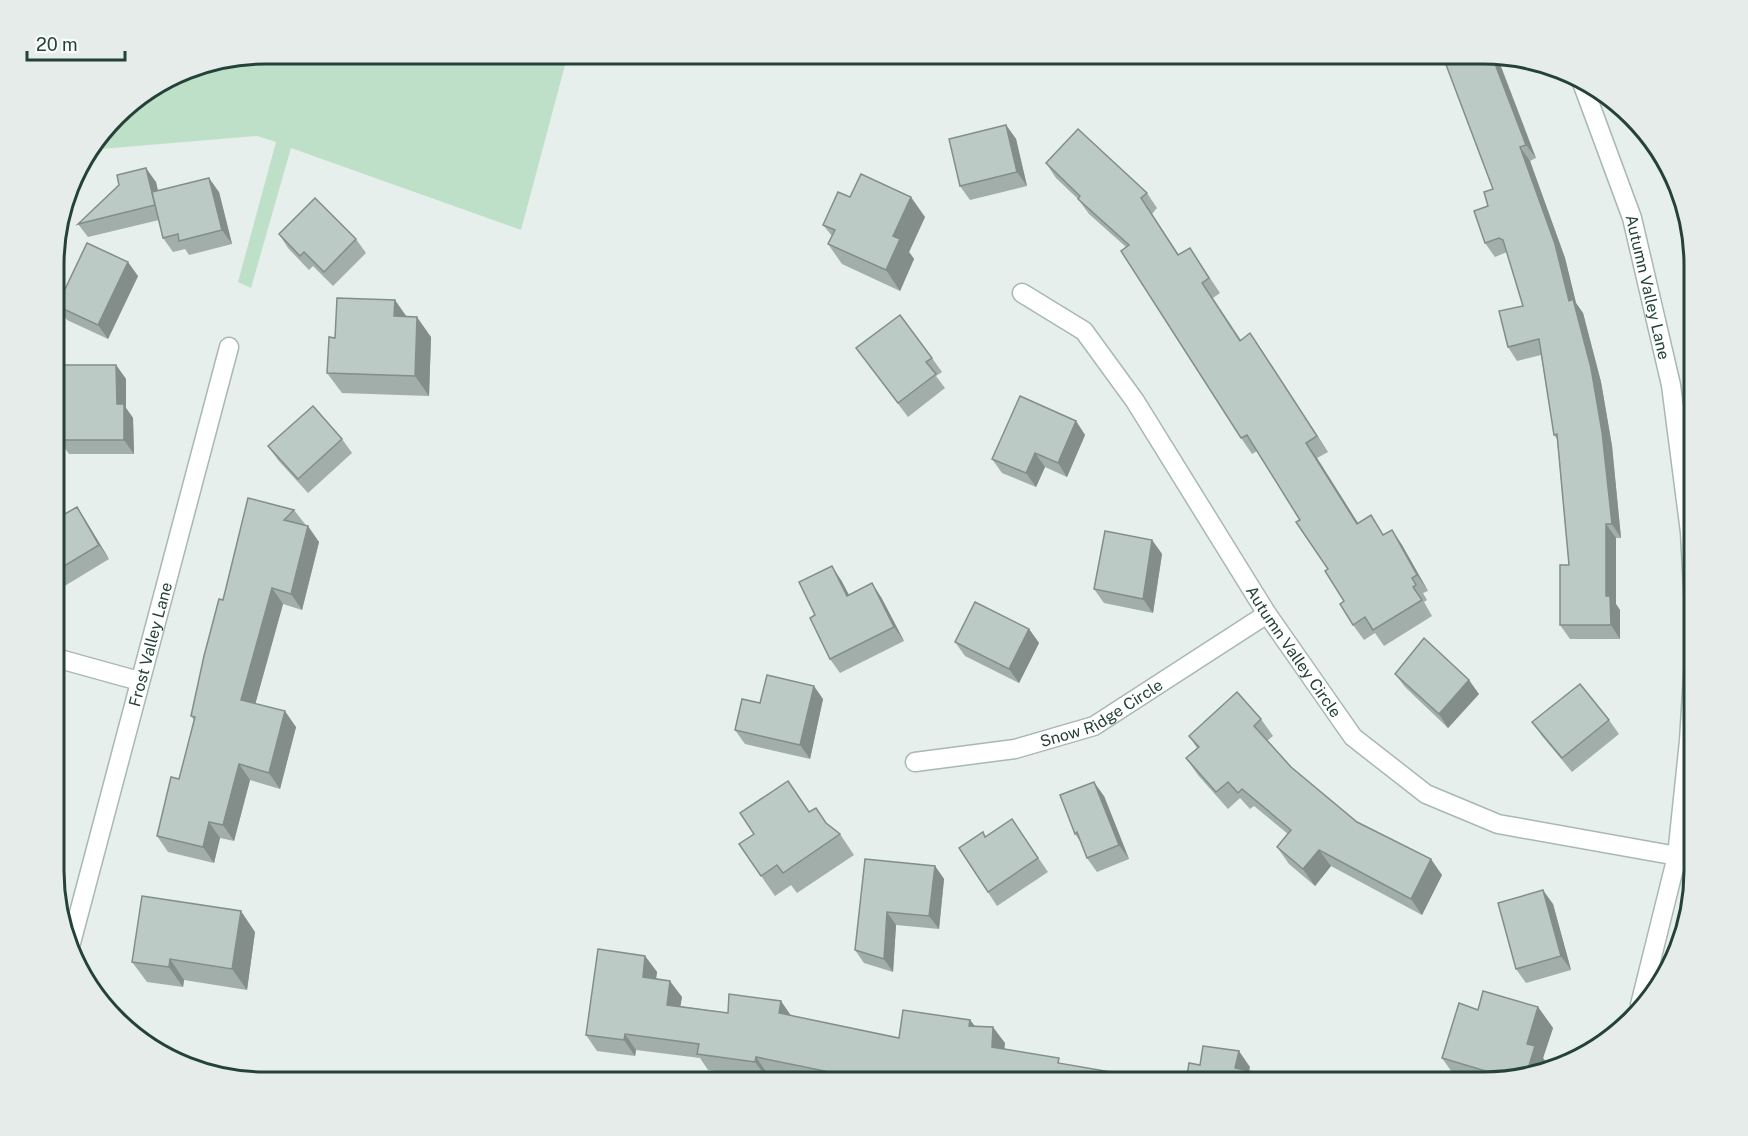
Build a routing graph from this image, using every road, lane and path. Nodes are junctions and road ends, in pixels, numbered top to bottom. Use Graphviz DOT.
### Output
graph roads {
  1 [pos="1586,93"];
  2 [pos="1022,293"];
  3 [pos="230,347"];
  4 [pos="1683,478"];
  5 [pos="1267,614"];
  6 [pos="64,660"];
  7 [pos="139,681"];
  8 [pos="915,762"];
  9 [pos="1683,858"];
  10 [pos="1683,865"];
  11 [pos="74,931"];
  12 [pos="1647,987"];
  1 -- 4 [label="street, Autumn Valley Lane"];
  2 -- 5 [label="street, Autumn Valley Circle"];
  3 -- 7 [label="street, Frost Valley Lane"];
  5 -- 8 [label="street, Snow Ridge Circle"];
  5 -- 9 [label="street, Autumn Valley Circle"];
  6 -- 7 [label="street"];
  7 -- 11 [label="street, Frost Valley Lane"];
  10 -- 12 [label="street"];
}
